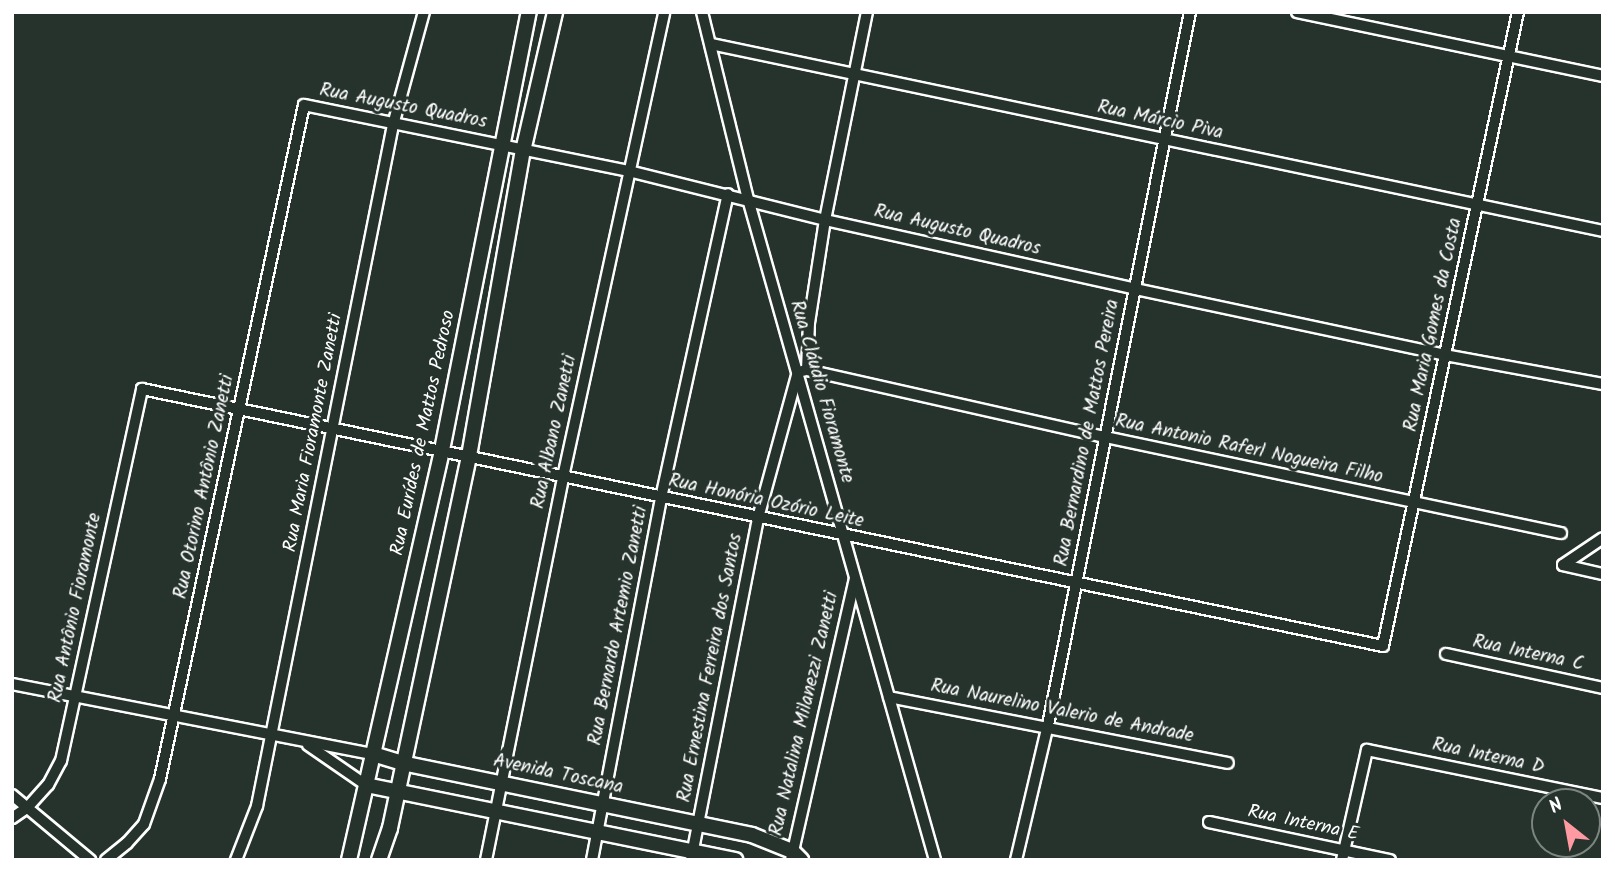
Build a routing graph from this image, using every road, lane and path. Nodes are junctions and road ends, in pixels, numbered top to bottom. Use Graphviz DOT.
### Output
graph roads {
  1 [pos="424,12"];
  2 [pos="529,12"];
  3 [pos="555,12"];
  4 [pos="664,12"];
  5 [pos="702,12"];
  6 [pos="867,12"];
  7 [pos="1190,12"];
  8 [pos="1297,12"];
  9 [pos="1518,12"];
  10 [pos="711,44"];
  11 [pos="1510,57"];
  12 [pos="854,75"];
  13 [pos="1603,76"];
  14 [pos="304,105"];
  15 [pos="393,125"];
  16 [pos="1165,140"];
  17 [pos="502,145"];
  18 [pos="523,150"];
  19 [pos="629,171"];
  20 [pos="728,194"];
  21 [pos="748,199"];
  22 [pos="1478,205"];
  23 [pos="825,220"];
  24 [pos="1603,231"];
  25 [pos="1135,289"];
  26 [pos="1445,355"];
  27 [pos="802,371"];
  28 [pos="1603,384"];
  29 [pos="142,389"];
  30 [pos="239,410"];
  31 [pos="333,429"];
  32 [pos="1105,438"];
  33 [pos="442,450"];
  34 [pos="469,456"];
  35 [pos="563,477"];
  36 [pos="661,498"];
  37 [pos="1414,502"];
  38 [pos="758,518"];
  39 [pos="1561,533"];
  40 [pos="844,536"];
  41 [pos="1603,538"];
  42 [pos="1603,574"];
  43 [pos="855,577"];
  44 [pos="1076,584"];
  45 [pos="1383,646"];
  46 [pos="1446,654"];
  47 [pos="12,684"];
  48 [pos="1603,688"];
  49 [pos="75,696"];
  50 [pos="889,697"];
  51 [pos="173,716"];
  52 [pos="1048,725"];
  53 [pos="272,735"];
  54 [pos="303,741"];
  55 [pos="373,754"];
  56 [pos="402,763"];
  57 [pos="1228,763"];
  58 [pos="501,783"];
  59 [pos="366,785"];
  60 [pos="397,792"];
  61 [pos="12,795"];
  62 [pos="1603,798"];
  63 [pos="603,804"];
  64 [pos="27,807"];
  65 [pos="496,811"];
  66 [pos="12,818"];
  67 [pos="1209,822"];
  68 [pos="699,824"];
  69 [pos="598,831"];
  70 [pos="692,855"];
  71 [pos="1343,855"];
  72 [pos="795,857"];
  73 [pos="934,858"];
  74 [pos="90,860"];
  75 [pos="106,860"];
  76 [pos="236,860"];
  77 [pos="349,860"];
  78 [pos="379,860"];
  79 [pos="486,860"];
  80 [pos="592,860"];
  81 [pos="735,860"];
  82 [pos="948,860"];
  83 [pos="1016,860"];
  84 [pos="1390,860"];
  1 -- 15 [label="street, Rua Maria Fioramonte Zanetti"];
  2 -- 17 [label="street, Rua Eurídes de Mattos Pedroso"];
  3 -- 18 [label="street"];
  4 -- 19 [label="street, Rua Albano Zanetti"];
  5 -- 10 [label="street, Rua Cláudio Fioramonte"];
  6 -- 12 [label="street"];
  7 -- 16 [label="street, Rua Bernardino de Mattos Pereira"];
  8 -- 11 [label="street"];
  9 -- 11 [label="street, Rua Maria Gomes da Costa"];
  10 -- 12 [label="street, Rua Márcio Piva"];
  10 -- 21 [label="street, Rua Cláudio Fioramonte"];
  11 -- 13 [label="street"];
  11 -- 22 [label="street, Rua Maria Gomes da Costa"];
  12 -- 16 [label="street, Rua Márcio Piva"];
  12 -- 23 [label="street"];
  14 -- 15 [label="street, Rua Augusto Quadros"];
  14 -- 30 [label="street, Rua Otorino Antônio Zanetti"];
  15 -- 17 [label="street, Rua Augusto Quadros"];
  15 -- 31 [label="street, Rua Maria Fioramonte Zanetti"];
  16 -- 22 [label="street, Rua Márcio Piva"];
  16 -- 25 [label="street, Rua Bernardino de Mattos Pereira"];
  17 -- 18 [label="street, Rua Augusto Quadros"];
  17 -- 33 [label="street, Rua Eurídes de Mattos Pedroso"];
  18 -- 19 [label="street, Rua Augusto Quadros"];
  18 -- 34 [label="street"];
  19 -- 20 [label="street, Rua Augusto Quadros"];
  19 -- 35 [label="street, Rua Albano Zanetti"];
  20 -- 21 [label="street, Rua Augusto Quadros"];
  20 -- 36 [label="street, Rua Bernardo Artemio Zanetti"];
  21 -- 23 [label="street, Rua Augusto Quadros"];
  21 -- 27 [label="street, Rua Cláudio Fioramonte"];
  22 -- 24 [label="street, Rua Márcio Piva"];
  22 -- 26 [label="street, Rua Maria Gomes da Costa"];
  23 -- 25 [label="street, Rua Augusto Quadros"];
  23 -- 27 [label="street"];
  25 -- 26 [label="street, Rua Augusto Quadros"];
  25 -- 32 [label="street, Rua Bernardino de Mattos Pereira"];
  26 -- 28 [label="street, Rua Augusto Quadros"];
  26 -- 37 [label="street, Rua Maria Gomes da Costa"];
  27 -- 32 [label="street, Rua Antonio Raferl Nogueira Filho"];
  27 -- 38 [label="street, Rua Ernestina Ferreira dos Santos"];
  27 -- 40 [label="street, Rua Cláudio Fioramonte"];
  29 -- 30 [label="street, Rua Honória Ozório Leite"];
  29 -- 49 [label="street, Rua Antônio Fioramonte"];
  30 -- 31 [label="street, Rua Honória Ozório Leite"];
  30 -- 51 [label="street, Rua Otorino Antônio Zanetti"];
  31 -- 33 [label="street, Rua Honória Ozório Leite"];
  31 -- 53 [label="street, Rua Maria Fioramonte Zanetti"];
  32 -- 37 [label="street, Rua Antonio Raferl Nogueira Filho"];
  32 -- 44 [label="street, Rua Bernardino de Mattos Pereira"];
  33 -- 34 [label="street, Rua Honória Ozório Leite"];
  33 -- 55 [label="street, Rua Eurídes de Mattos Pedroso"];
  34 -- 35 [label="street, Rua Honória Ozório Leite"];
  34 -- 56 [label="street"];
  35 -- 36 [label="street, Rua Honória Ozório Leite"];
  35 -- 58 [label="street, Rua Albano Zanetti"];
  36 -- 38 [label="street, Rua Honória Ozório Leite"];
  36 -- 63 [label="street, Rua Bernardo Artemio Zanetti"];
  37 -- 39 [label="street, Rua Antonio Raferl Nogueira Filho"];
  37 -- 45 [label="street, Rua Maria Gomes da Costa"];
  38 -- 40 [label="street, Rua Honória Ozório Leite"];
  38 -- 68 [label="street, Rua Ernestina Ferreira dos Santos"];
  40 -- 43 [label="street, Rua Cláudio Fioramonte"];
  40 -- 44 [label="street, Rua Honória Ozório Leite"];
  41 -- 42 [label="street"];
  43 -- 50 [label="street, Rua Cláudio Fioramonte"];
  43 -- 72 [label="street, Rua Natalina Milanezzi Zanetti"];
  44 -- 45 [label="street, Rua Honória Ozório Leite"];
  44 -- 52 [label="street, Rua Bernardino de Mattos Pereira"];
  46 -- 48 [label="street, Rua Interna C"];
  47 -- 49 [label="street, Avenida Toscana"];
  49 -- 51 [label="street, Avenida Toscana"];
  49 -- 64 [label="street, Rua Antônio Fioramonte"];
  50 -- 52 [label="street, Rua Naurelino Valerio de Andrade"];
  50 -- 73 [label="street, Rua Cláudio Fioramonte"];
  51 -- 53 [label="street, Avenida Toscana"];
  51 -- 75 [label="street, Rua Otorino Antônio Zanetti"];
  52 -- 57 [label="street, Rua Naurelino Valerio de Andrade"];
  52 -- 83 [label="street, Rua Bernardino de Mattos Pereira"];
  53 -- 54 [label="street, Avenida Toscana"];
  53 -- 76 [label="street, Rua Maria Fioramonte Zanetti"];
  54 -- 55 [label="street, Avenida Toscana"];
  54 -- 59 [label="street, Avenida Toscana"];
  55 -- 56 [label="street, Avenida Toscana"];
  55 -- 59 [label="street, Rua Eurídes de Mattos Pedroso"];
  56 -- 58 [label="street, Avenida Toscana"];
  56 -- 60 [label="street"];
  58 -- 63 [label="street, Avenida Toscana"];
  58 -- 65 [label="street, Rua Albano Zanetti"];
  59 -- 60 [label="street, Avenida Toscana"];
  59 -- 77 [label="street, Rua Eurídes de Mattos Pedroso"];
  60 -- 65 [label="street, Avenida Toscana"];
  60 -- 78 [label="street"];
  61 -- 64 [label="street"];
  62 -- 71 [label="street, Rua Interna D"];
  63 -- 68 [label="street, Avenida Toscana"];
  63 -- 69 [label="street, Rua Bernardo Artemio Zanetti"];
  64 -- 66 [label="street, Rua Antônio Fioramonte"];
  64 -- 74 [label="street"];
  65 -- 69 [label="street, Avenida Toscana"];
  65 -- 79 [label="street, Rua Albano Zanetti"];
  67 -- 71 [label="street, Rua Interna E"];
  68 -- 70 [label="street, Rua Ernestina Ferreira dos Santos"];
  68 -- 72 [label="street, Avenida Toscana"];
  69 -- 70 [label="street, Avenida Toscana"];
  69 -- 80 [label="street, Rua Bernardo Artemio Zanetti"];
  70 -- 81 [label="street, Avenida Toscana"];
  71 -- 84 [label="street, Rua Interna E"];
  73 -- 82 [label="street"];
}
